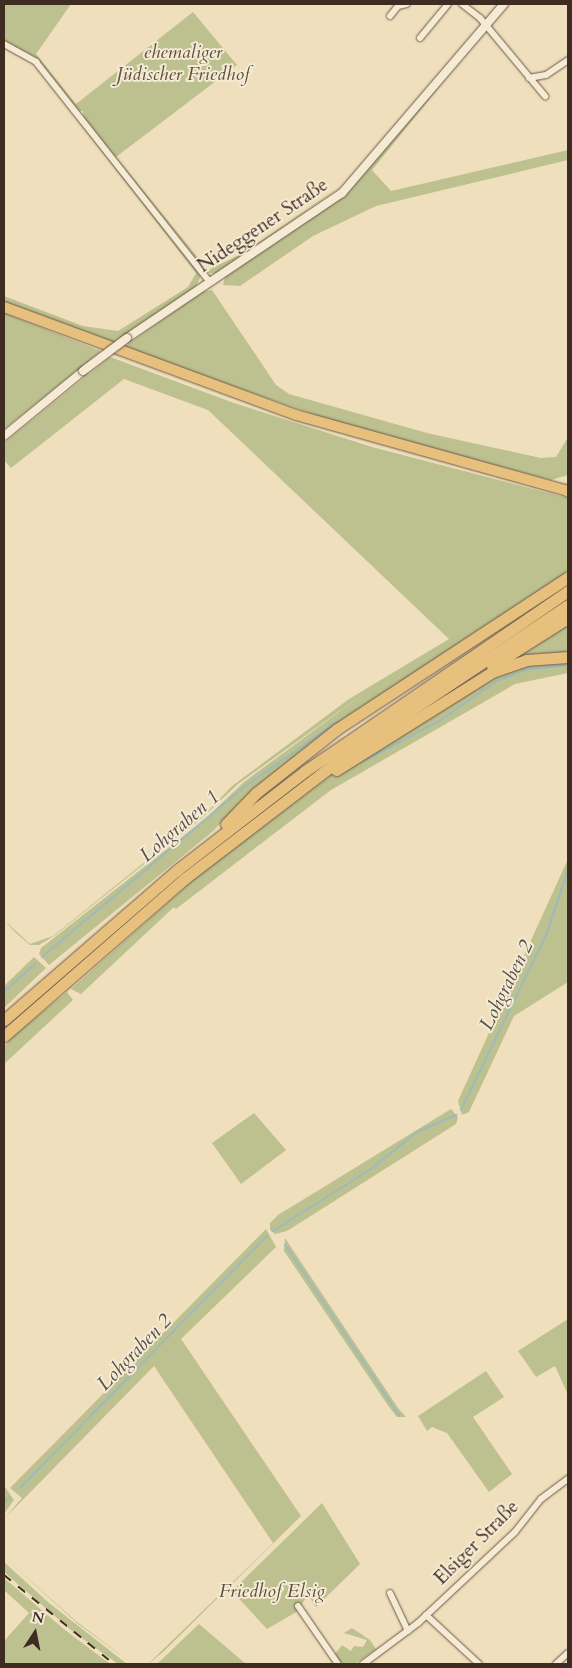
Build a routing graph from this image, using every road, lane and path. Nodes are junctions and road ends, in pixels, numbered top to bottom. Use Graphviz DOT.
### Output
graph roads {
  1 [pos="407,4"];
  2 [pos="448,4"];
  3 [pos="462,4"];
  4 [pos="504,4"];
  5 [pos="390,16"];
  6 [pos="486,26"];
  7 [pos="420,38"];
  8 [pos="4,44"];
  9 [pos="568,60"];
  10 [pos="529,78"];
  11 [pos="545,96"];
  12 [pos="210,282"];
  13 [pos="4,307"];
  14 [pos="4,436"];
  15 [pos="568,490"];
  16 [pos="568,577"];
  17 [pos="568,591"];
  18 [pos="568,605"];
  19 [pos="568,618"];
  20 [pos="568,657"];
  21 [pos="454,694"];
  22 [pos="308,784"];
  23 [pos="201,851"];
  24 [pos="68,971"];
  25 [pos="49,987"];
  26 [pos="4,1020"];
  27 [pos="4,1036"];
  28 [pos="568,1480"];
  29 [pos="390,1593"];
  30 [pos="298,1606"];
  31 [pos="426,1615"];
  32 [pos="408,1631"];
  33 [pos="568,1653"];
  34 [pos="338,1664"];
  35 [pos="363,1664"];
  36 [pos="479,1664"];
  37 [pos="556,1664"];
  1 -- 5 [label="street"];
  2 -- 7 [label="street"];
  3 -- 6 [label="street"];
  4 -- 6 [label="street, Nideggener Straße"];
  6 -- 10 [label="street"];
  6 -- 12 [label="street, Nideggener Straße"];
  8 -- 12 [label="street"];
  9 -- 10 [label="street"];
  10 -- 11 [label="street"];
  12 -- 14 [label="street, Nideggener Straße, bridge"];
  13 -- 15 [label="main road"];
  16 -- 23 [label="highway"];
  17 -- 23 [label="highway"];
  18 -- 22 [label="highway"];
  19 -- 21 [label="highway"];
  20 -- 21 [label="highway"];
  21 -- 22 [label="highway"];
  22 -- 24 [label="highway"];
  23 -- 24 [label="highway"];
  24 -- 25 [label="highway"];
  25 -- 26 [label="highway"];
  25 -- 27 [label="highway"];
  28 -- 31 [label="street, Elsiger Straße"];
  29 -- 32 [label="street"];
  30 -- 34 [label="street"];
  31 -- 32 [label="street, Elsiger Straße"];
  31 -- 36 [label="street"];
  32 -- 35 [label="street, Elsiger Straße"];
  33 -- 37 [label="street"];
}
